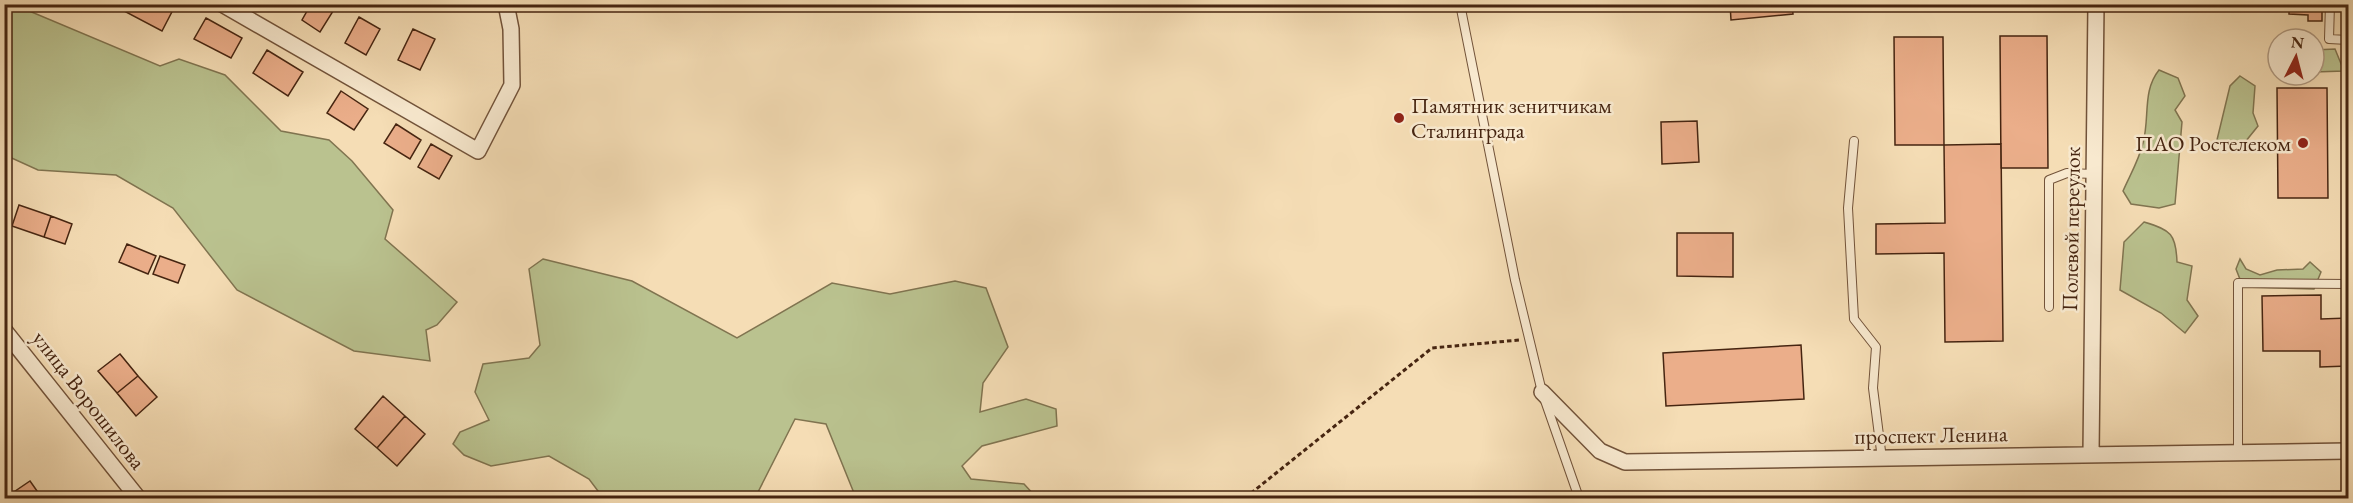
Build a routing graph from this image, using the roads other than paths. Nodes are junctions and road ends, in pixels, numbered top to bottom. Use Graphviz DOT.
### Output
graph roads {
  1 [pos="222,4"];
  2 [pos="506,4"];
  3 [pos="1460,4"];
  4 [pos="2096,4"];
  5 [pos="2330,4"];
  6 [pos="2349,40"];
  7 [pos="1854,141"];
  8 [pos="2094,174"];
  9 [pos="2349,284"];
  10 [pos="2049,307"];
  11 [pos="4,330"];
  12 [pos="1542,392"];
  13 [pos="2349,451"];
  14 [pos="2238,452"];
  15 [pos="2091,454"];
  16 [pos="1882,459"];
  17 [pos="138,498"];
  18 [pos="1579,498"];
  1 -- 2 [label="street"];
  3 -- 12 [label="lane"];
  4 -- 8 [label="street, Полевой переулок"];
  5 -- 6 [label="lane"];
  7 -- 16 [label="lane"];
  8 -- 10 [label="lane"];
  8 -- 15 [label="street, Полевой переулок"];
  9 -- 14 [label="lane"];
  11 -- 17 [label="street, улица Ворошилова"];
  12 -- 16 [label="street, проспект Ленина"];
  12 -- 18 [label="lane"];
  13 -- 14 [label="street, проспект Ленина"];
  14 -- 15 [label="street, проспект Ленина"];
  15 -- 16 [label="street, проспект Ленина"];
}
